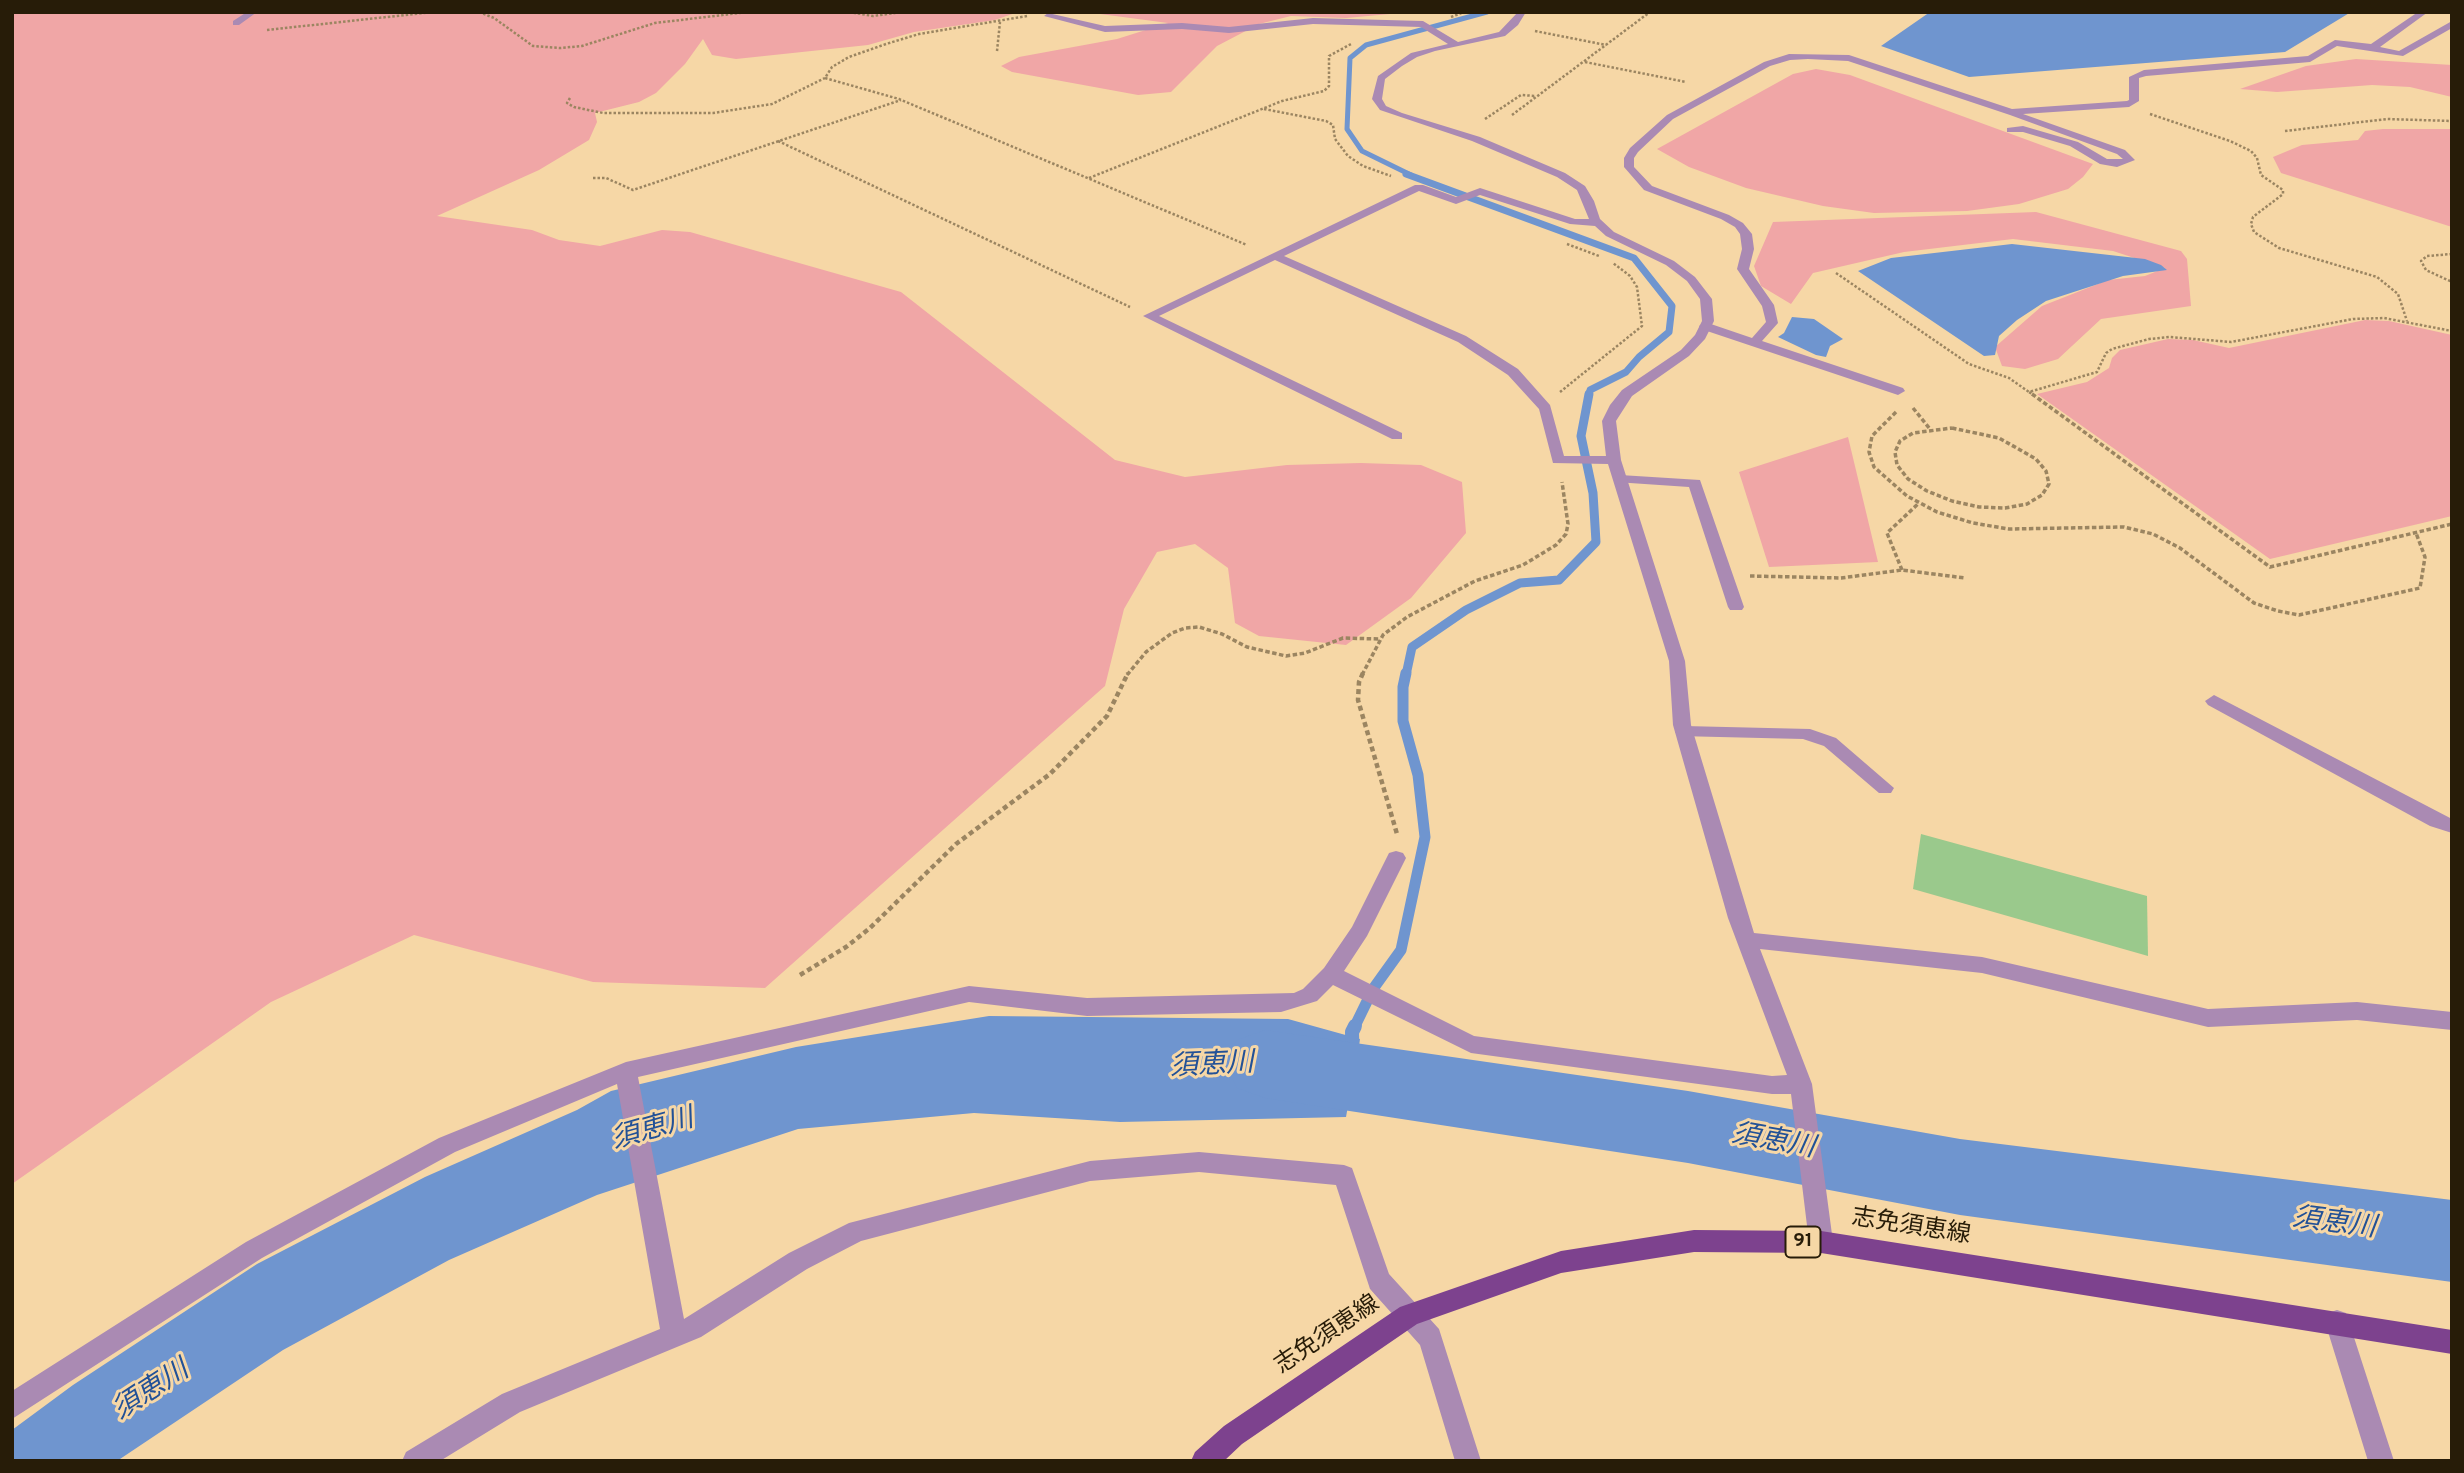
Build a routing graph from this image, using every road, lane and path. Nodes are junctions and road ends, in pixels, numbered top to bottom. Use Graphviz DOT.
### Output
graph roads {
  1 [pos="253,12"];
  2 [pos="433,12"];
  3 [pos="479,12"];
  4 [pos="748,12"];
  5 [pos="849,12"];
  6 [pos="902,12"];
  7 [pos="1522,12"];
  8 [pos="1650,12"];
  9 [pos="2424,12"];
  10 [pos="1048,16"];
  11 [pos="1000,22"];
  12 [pos="236,23"];
  13 [pos="2452,24"];
  14 [pos="1512,26"];
  15 [pos="1457,45"];
  16 [pos="1606,45"];
  17 [pos="2373,47"];
  18 [pos="997,51"];
  19 [pos="1331,54"];
  20 [pos="1584,61"];
  21 [pos="825,78"];
  22 [pos="1696,84"];
  23 [pos="1538,96"];
  24 [pos="569,98"];
  25 [pos="902,100"];
  26 [pos="2132,102"];
  27 [pos="1263,109"];
  28 [pos="2011,112"];
  29 [pos="1512,116"];
  30 [pos="2452,121"];
  31 [pos="1475,125"];
  32 [pos="2010,131"];
  33 [pos="2285,131"];
  34 [pos="778,141"];
  35 [pos="593,178"];
  36 [pos="1089,178"];
  37 [pos="1419,187"];
  38 [pos="1599,223"];
  39 [pos="1565,243"];
  40 [pos="2452,254"];
  41 [pos="1277,257"];
  42 [pos="1601,257"];
  43 [pos="1609,261"];
  44 [pos="1836,273"];
  45 [pos="2452,282"];
  46 [pos="1149,316"];
  47 [pos="2407,321"];
  48 [pos="1705,326"];
  49 [pos="2452,331"];
  50 [pos="1754,343"];
  51 [pos="1898,391"];
  52 [pos="2029,392"];
  53 [pos="1909,404"];
  54 [pos="1545,408"];
  55 [pos="1930,429"];
  56 [pos="1397,436"];
  57 [pos="1558,460"];
  58 [pos="1614,460"];
  59 [pos="1620,479"];
  60 [pos="1919,503"];
  61 [pos="2452,524"];
  62 [pos="2416,533"];
  63 [pos="1902,569"];
  64 [pos="1726,576"];
  65 [pos="1965,578"];
  66 [pos="1736,607"];
  67 [pos="1380,639"];
  68 [pos="2214,701"];
  69 [pos="1684,732"];
  70 [pos="1885,788"];
  71 [pos="2452,826"];
  72 [pos="1396,858"];
  73 [pos="1747,940"];
  74 [pos="1331,974"];
  75 [pos="800,975"];
  76 [pos="2452,1021"];
  77 [pos="626,1071"];
  78 [pos="1801,1084"];
  79 [pos="1821,1242"];
  80 [pos="1409,1315"];
  81 [pos="2337,1322"];
  82 [pos="674,1335"];
  83 [pos="2452,1342"];
  84 [pos="12,1406"];
  85 [pos="415,1461"];
  86 [pos="1204,1461"];
  87 [pos="1468,1461"];
  88 [pos="2381,1461"];
  1 -- 12 [label="street"];
  2 -- 12 [label="path"];
  3 -- 4 [label="path"];
  5 -- 6 [label="path"];
  7 -- 14 [label="street"];
  8 -- 16 [label="path"];
  9 -- 17 [label="street"];
  10 -- 11 [label="path"];
  10 -- 15 [label="street"];
  11 -- 18 [label="path"];
  11 -- 21 [label="path"];
  13 -- 17 [label="street"];
  14 -- 15 [label="street"];
  14 -- 16 [label="path"];
  15 -- 38 [label="street"];
  16 -- 20 [label="path"];
  17 -- 26 [label="street"];
  19 -- 27 [label="path"];
  20 -- 22 [label="path"];
  20 -- 23 [label="path"];
  21 -- 24 [label="path"];
  21 -- 25 [label="path"];
  23 -- 29 [label="path"];
  23 -- 31 [label="path"];
  25 -- 34 [label="path"];
  25 -- 36 [label="path"];
  26 -- 28 [label="street"];
  26 -- 47 [label="path"];
  27 -- 36 [label="path"];
  27 -- 37 [label="path"];
  28 -- 32 [label="street"];
  28 -- 50 [label="street"];
  30 -- 33 [label="path"];
  34 -- 35 [label="path"];
  34 -- 46 [label="path"];
  36 -- 41 [label="path"];
  37 -- 38 [label="street"];
  37 -- 41 [label="street"];
  38 -- 48 [label="street"];
  39 -- 42 [label="path"];
  40 -- 45 [label="path"];
  41 -- 46 [label="street"];
  41 -- 54 [label="street"];
  43 -- 54 [label="path"];
  44 -- 52 [label="path"];
  46 -- 56 [label="street"];
  47 -- 49 [label="path"];
  47 -- 52 [label="path"];
  48 -- 50 [label="street"];
  48 -- 58 [label="street"];
  50 -- 51 [label="street"];
  51 -- 53 [label="path"];
  52 -- 62 [label="path"];
  53 -- 55 [label="path"];
  53 -- 60 [label="path"];
  54 -- 57 [label="street"];
  55 -- 55 [label="path"];
  57 -- 58 [label="street"];
  57 -- 67 [label="path"];
  58 -- 59 [label="street"];
  59 -- 64 [label="street"];
  59 -- 69 [label="street"];
  60 -- 62 [label="path"];
  60 -- 63 [label="path"];
  61 -- 62 [label="path"];
  63 -- 64 [label="path"];
  63 -- 65 [label="path"];
  64 -- 66 [label="street"];
  67 -- 72 [label="path"];
  67 -- 75 [label="path"];
  68 -- 71 [label="street"];
  69 -- 70 [label="street"];
  69 -- 73 [label="street"];
  72 -- 74 [label="street"];
  73 -- 76 [label="street"];
  73 -- 78 [label="street"];
  74 -- 77 [label="street"];
  74 -- 78 [label="street"];
  77 -- 82 [label="street"];
  77 -- 84 [label="street"];
  78 -- 79 [label="street"];
  79 -- 80 [label="main road, 志免須恵線 / 91"];
  79 -- 81 [label="main road, 志免須恵線 / 91"];
  80 -- 82 [label="street"];
  80 -- 86 [label="main road, 志免須恵線 / 91"];
  80 -- 87 [label="street"];
  81 -- 83 [label="main road, 志免須恵線 / 91"];
  81 -- 88 [label="street"];
  82 -- 85 [label="street"];
}
